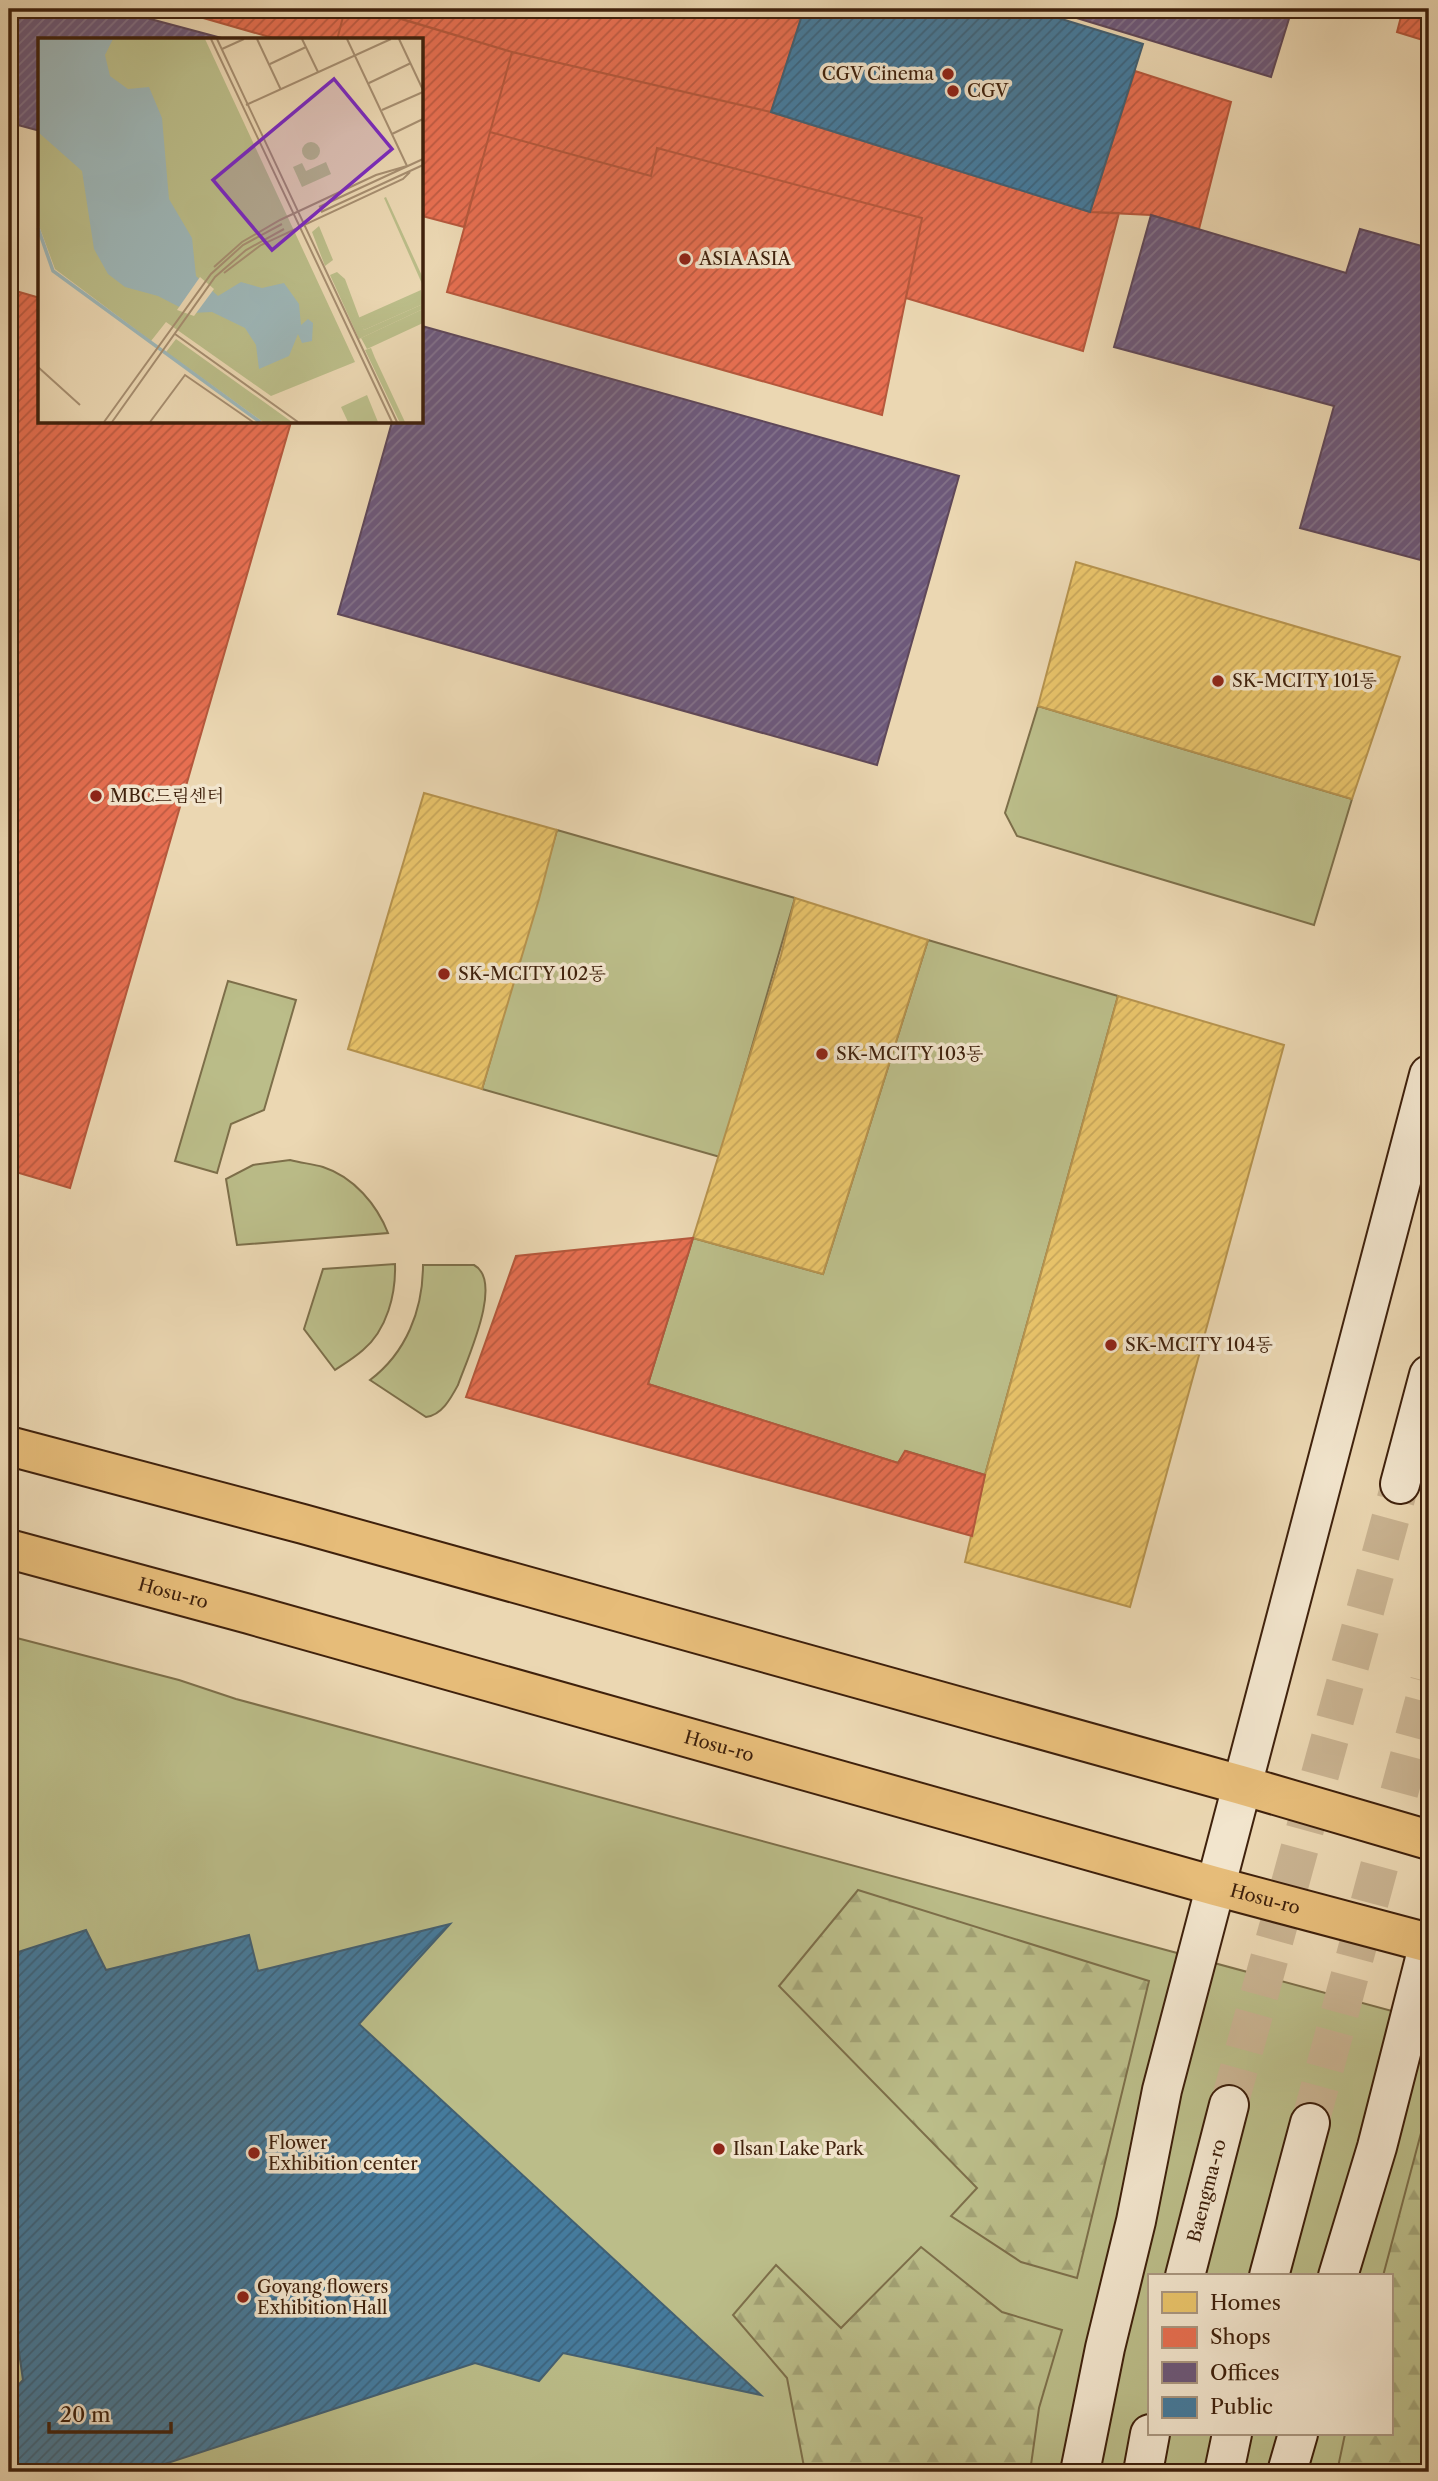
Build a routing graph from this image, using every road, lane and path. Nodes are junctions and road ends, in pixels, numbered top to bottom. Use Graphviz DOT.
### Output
graph roads {
  1 [pos="1429,1075"];
  2 [pos="1429,1375"];
  3 [pos="9,1446"];
  4 [pos="1400,1484"];
  5 [pos="9,1549"];
  6 [pos="1241,1785"];
  7 [pos="1429,1840"];
  8 [pos="1215,1886"];
  9 [pos="1429,1943"];
  10 [pos="1229,2105"];
  11 [pos="1310,2123"];
  12 [pos="1186,2274"];
  13 [pos="1270,2274"];
  14 [pos="1339,2274"];
  15 [pos="1150,2436"];
  16 [pos="1232,2436"];
  17 [pos="1296,2436"];
  18 [pos="1080,2472"];
  19 [pos="1143,2472"];
  20 [pos="1224,2472"];
  21 [pos="1287,2472"];
  1 -- 6 [label="main road"];
  2 -- 4 [label="main road"];
  3 -- 6 [label="main road"];
  5 -- 8 [label="main road, Hosu-ro"];
  6 -- 7 [label="main road"];
  6 -- 8 [label="main road"];
  8 -- 9 [label="main road, Hosu-ro"];
  8 -- 18 [label="main road"];
  9 -- 14 [label="main road"];
  10 -- 12 [label="main road, Baengma-ro"];
  11 -- 13 [label="main road"];
  15 -- 19 [label="main road"];
  16 -- 20 [label="main road"];
  17 -- 21 [label="main road"];
}
